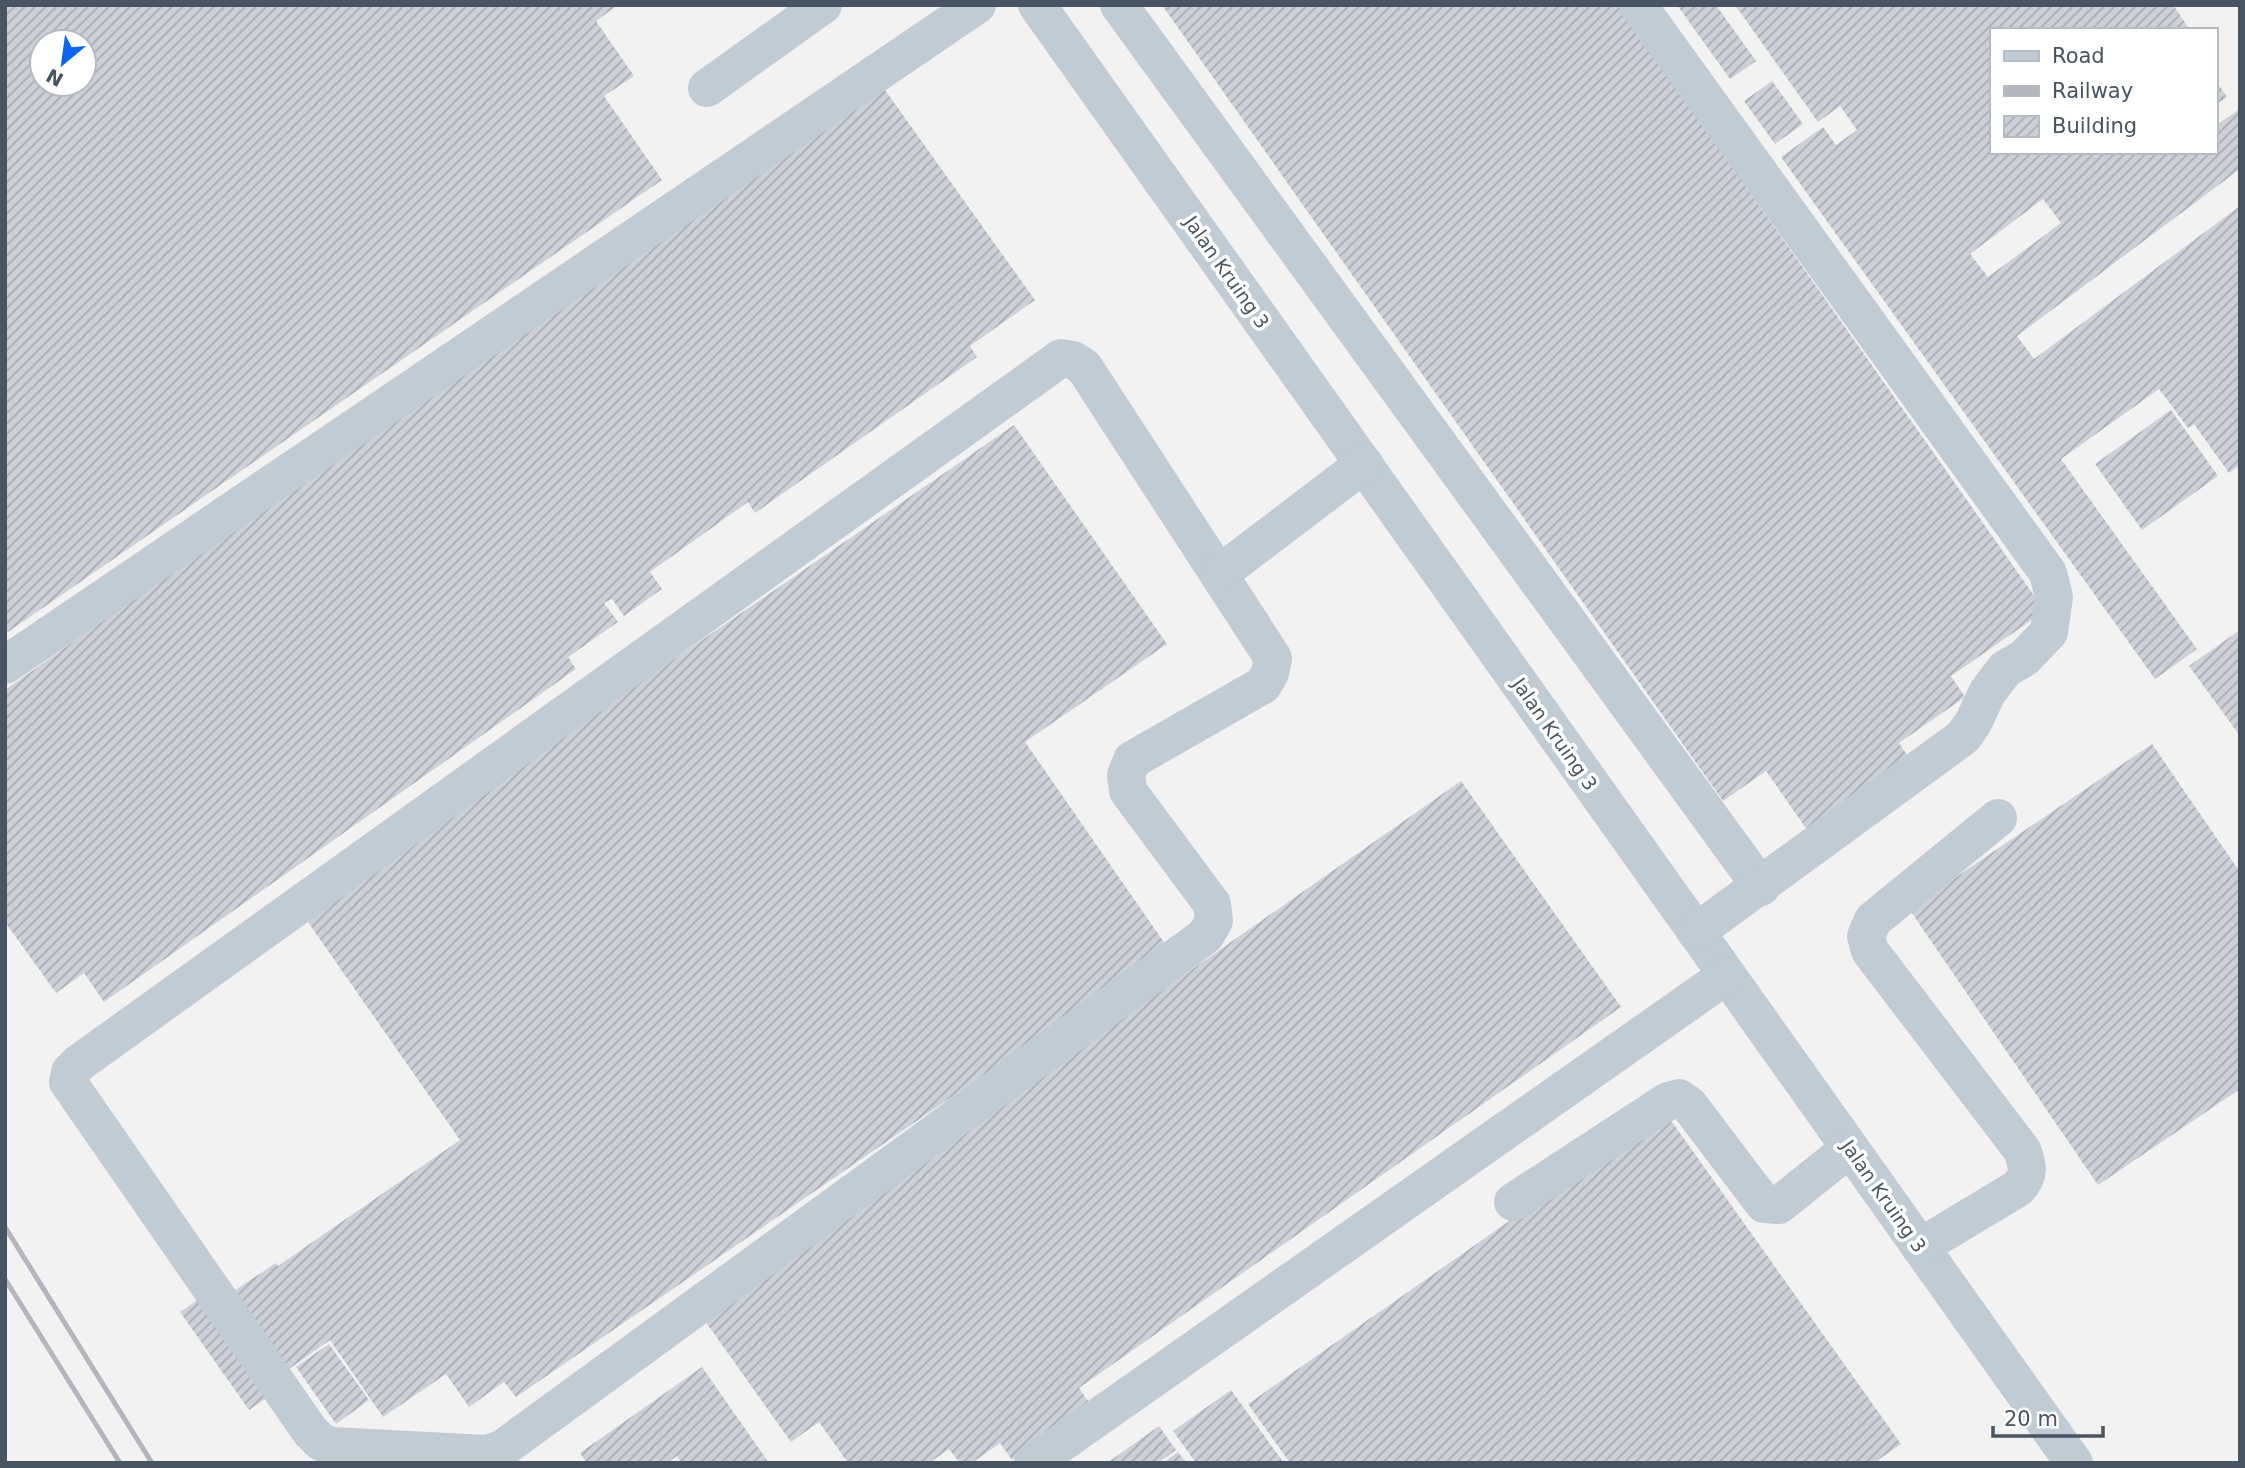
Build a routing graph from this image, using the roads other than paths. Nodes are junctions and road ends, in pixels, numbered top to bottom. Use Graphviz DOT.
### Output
graph roads {
  1 [pos="823,5"];
  2 [pos="977,5"];
  3 [pos="1037,5"];
  4 [pos="1119,5"];
  5 [pos="1638,5"];
  6 [pos="707,88"];
  7 [pos="1364,464"];
  8 [pos="1219,574"];
  9 [pos="5,665"];
  10 [pos="1998,818"];
  11 [pos="1761,887"];
  12 [pos="1696,932"];
  13 [pos="1727,975"];
  14 [pos="1850,1149"];
  15 [pos="1513,1202"];
  16 [pos="1920,1247"];
  17 [pos="1033,1463"];
  18 [pos="2074,1463"];
  1 -- 6 [label="street"];
  2 -- 9 [label="street"];
  3 -- 7 [label="street, Jalan Kruing 3"];
  4 -- 11 [label="street"];
  5 -- 11 [label="street"];
  7 -- 8 [label="street"];
  7 -- 12 [label="street, Jalan Kruing 3"];
  8 -- 8 [label="street"];
  10 -- 16 [label="street"];
  11 -- 12 [label="street"];
  12 -- 13 [label="street, Jalan Kruing 3"];
  13 -- 14 [label="street, Jalan Kruing 3"];
  13 -- 17 [label="street"];
  14 -- 15 [label="street"];
  14 -- 16 [label="street, Jalan Kruing 3"];
  16 -- 18 [label="street, Jalan Kruing 3"];
}
